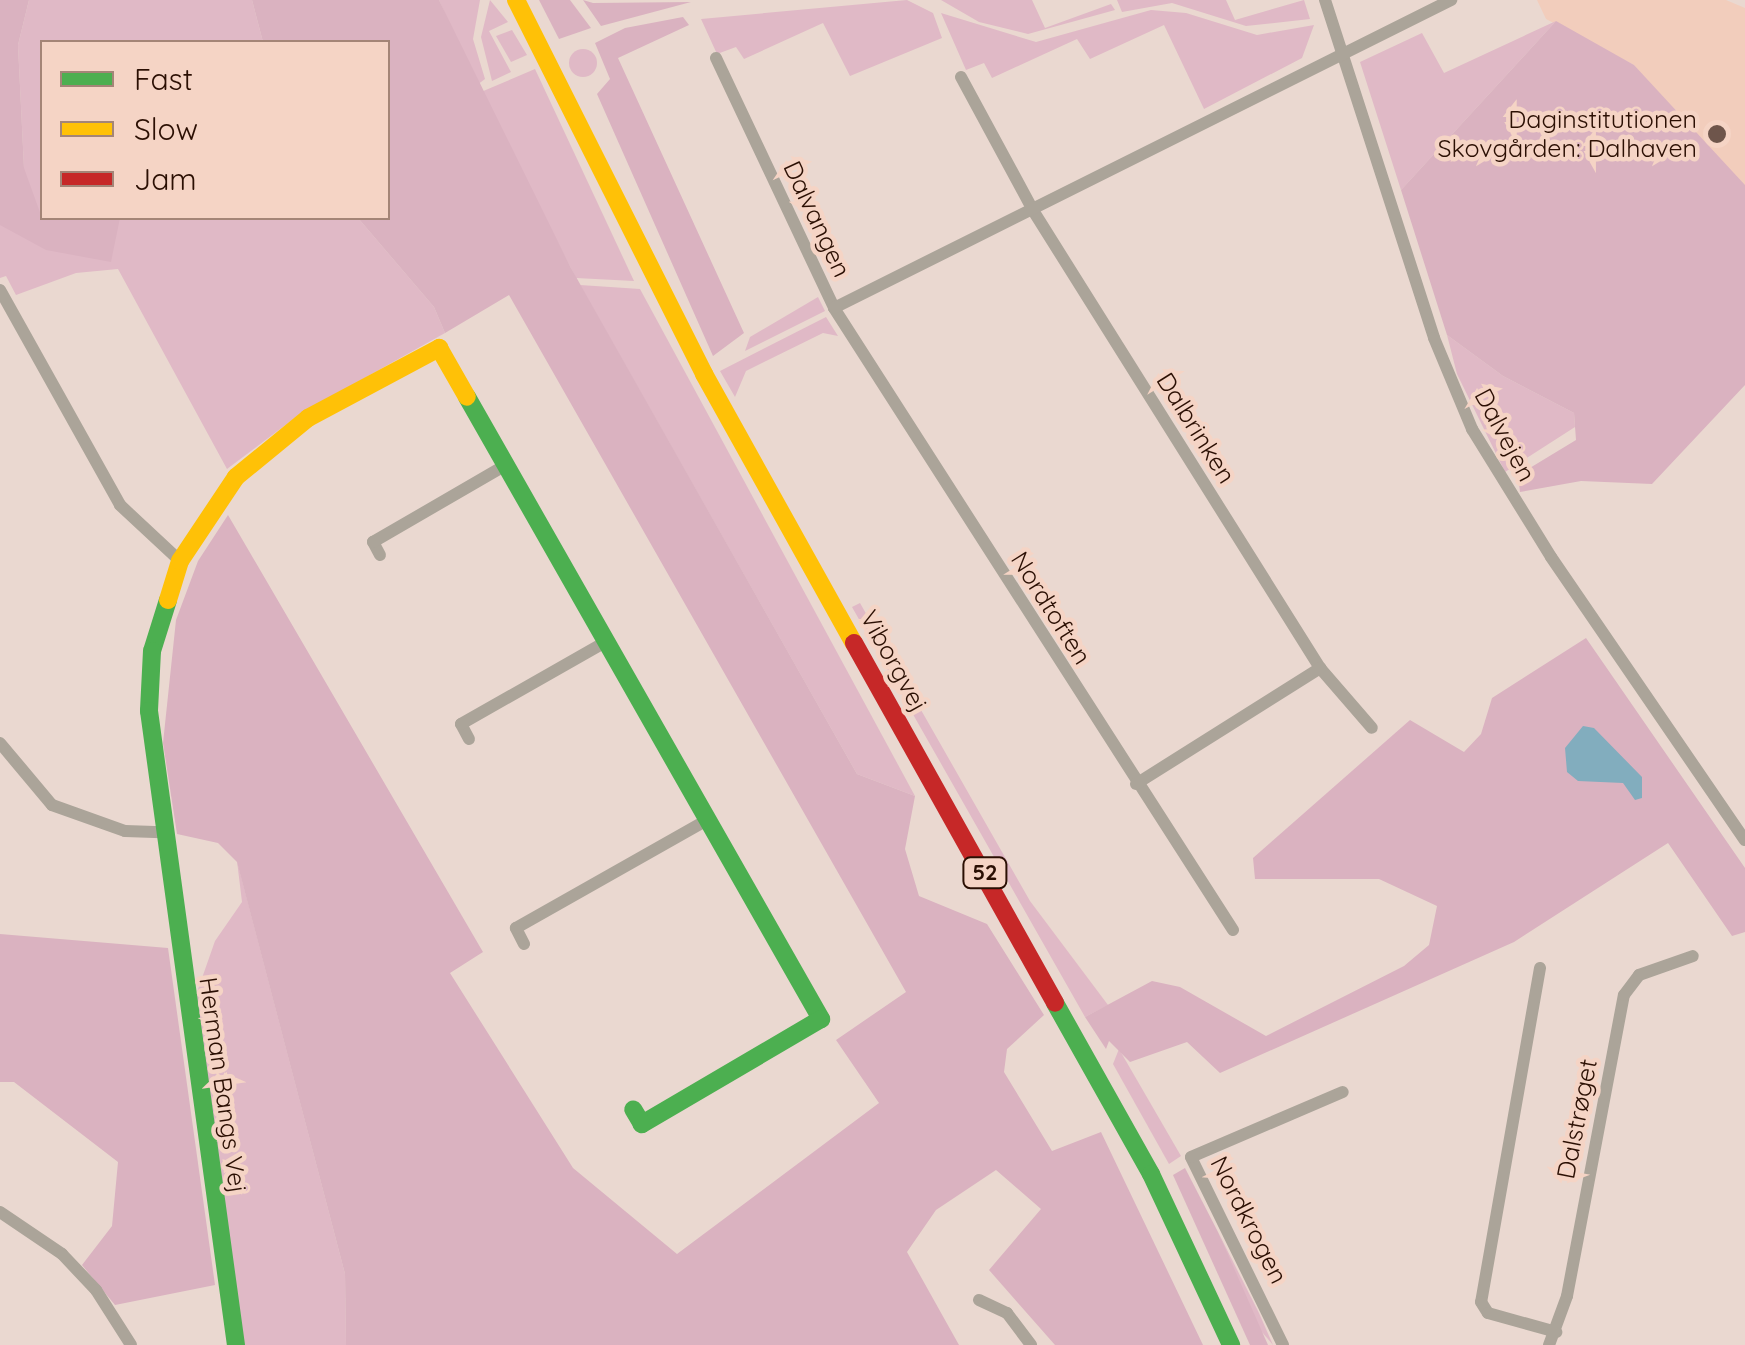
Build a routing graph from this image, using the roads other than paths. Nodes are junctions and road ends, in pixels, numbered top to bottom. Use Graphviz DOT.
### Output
graph roads {
  1 [pos="516,0"];
  2 [pos="1325,0"];
  3 [pos="1451,0"];
  4 [pos="1342,54"];
  5 [pos="716,58"];
  6 [pos="962,77"];
  7 [pos="1034,212"];
  8 [pos="0,290"];
  9 [pos="834,308"];
  10 [pos="506,465"];
  11 [pos="380,555"];
  12 [pos="180,561"];
  13 [pos="607,641"];
  14 [pos="1320,668"];
  15 [pos="1372,728"];
  16 [pos="469,739"];
  17 [pos="1,745"];
  18 [pos="1136,784"];
  19 [pos="708,819"];
  20 [pos="162,832"];
  21 [pos="1745,840"];
  22 [pos="1233,930"];
  23 [pos="524,944"];
  24 [pos="1693,956"];
  25 [pos="1540,968"];
  26 [pos="1342,1092"];
  27 [pos="633,1108"];
  28 [pos="0,1212"];
  29 [pos="979,1300"];
  30 [pos="1552,1338"];
  31 [pos="130,1345"];
  32 [pos="236,1345"];
  33 [pos="1031,1345"];
  34 [pos="1231,1345"];
  35 [pos="1283,1345"];
  1 -- 34 [label="street, Viborgvej / 52"];
  2 -- 4 [label="street, Dalvejen"];
  3 -- 4 [label="street, Dalvangen"];
  4 -- 7 [label="street, Dalvangen"];
  4 -- 21 [label="street, Dalvejen"];
  5 -- 9 [label="street, Dalvangen"];
  6 -- 7 [label="street"];
  7 -- 9 [label="street, Dalvangen"];
  7 -- 14 [label="street, Dalbrinken"];
  8 -- 12 [label="street"];
  9 -- 18 [label="street, Nordtoften"];
  10 -- 11 [label="street"];
  10 -- 12 [label="street, Herman Bangs Vej"];
  10 -- 13 [label="street, Herman Bangs Vej"];
  12 -- 20 [label="street, Herman Bangs Vej"];
  13 -- 16 [label="street"];
  13 -- 19 [label="street, Herman Bangs Vej"];
  14 -- 15 [label="street, Dalbrinken"];
  14 -- 18 [label="street"];
  17 -- 20 [label="street"];
  18 -- 22 [label="street, Nordtoften"];
  19 -- 23 [label="street"];
  19 -- 27 [label="street, Herman Bangs Vej"];
  20 -- 32 [label="street, Herman Bangs Vej"];
  24 -- 30 [label="street, Dalstrøget"];
  25 -- 30 [label="street, Dalstrøget"];
  26 -- 35 [label="street, Nordkrogen"];
  28 -- 31 [label="street"];
  29 -- 33 [label="street"];
}
